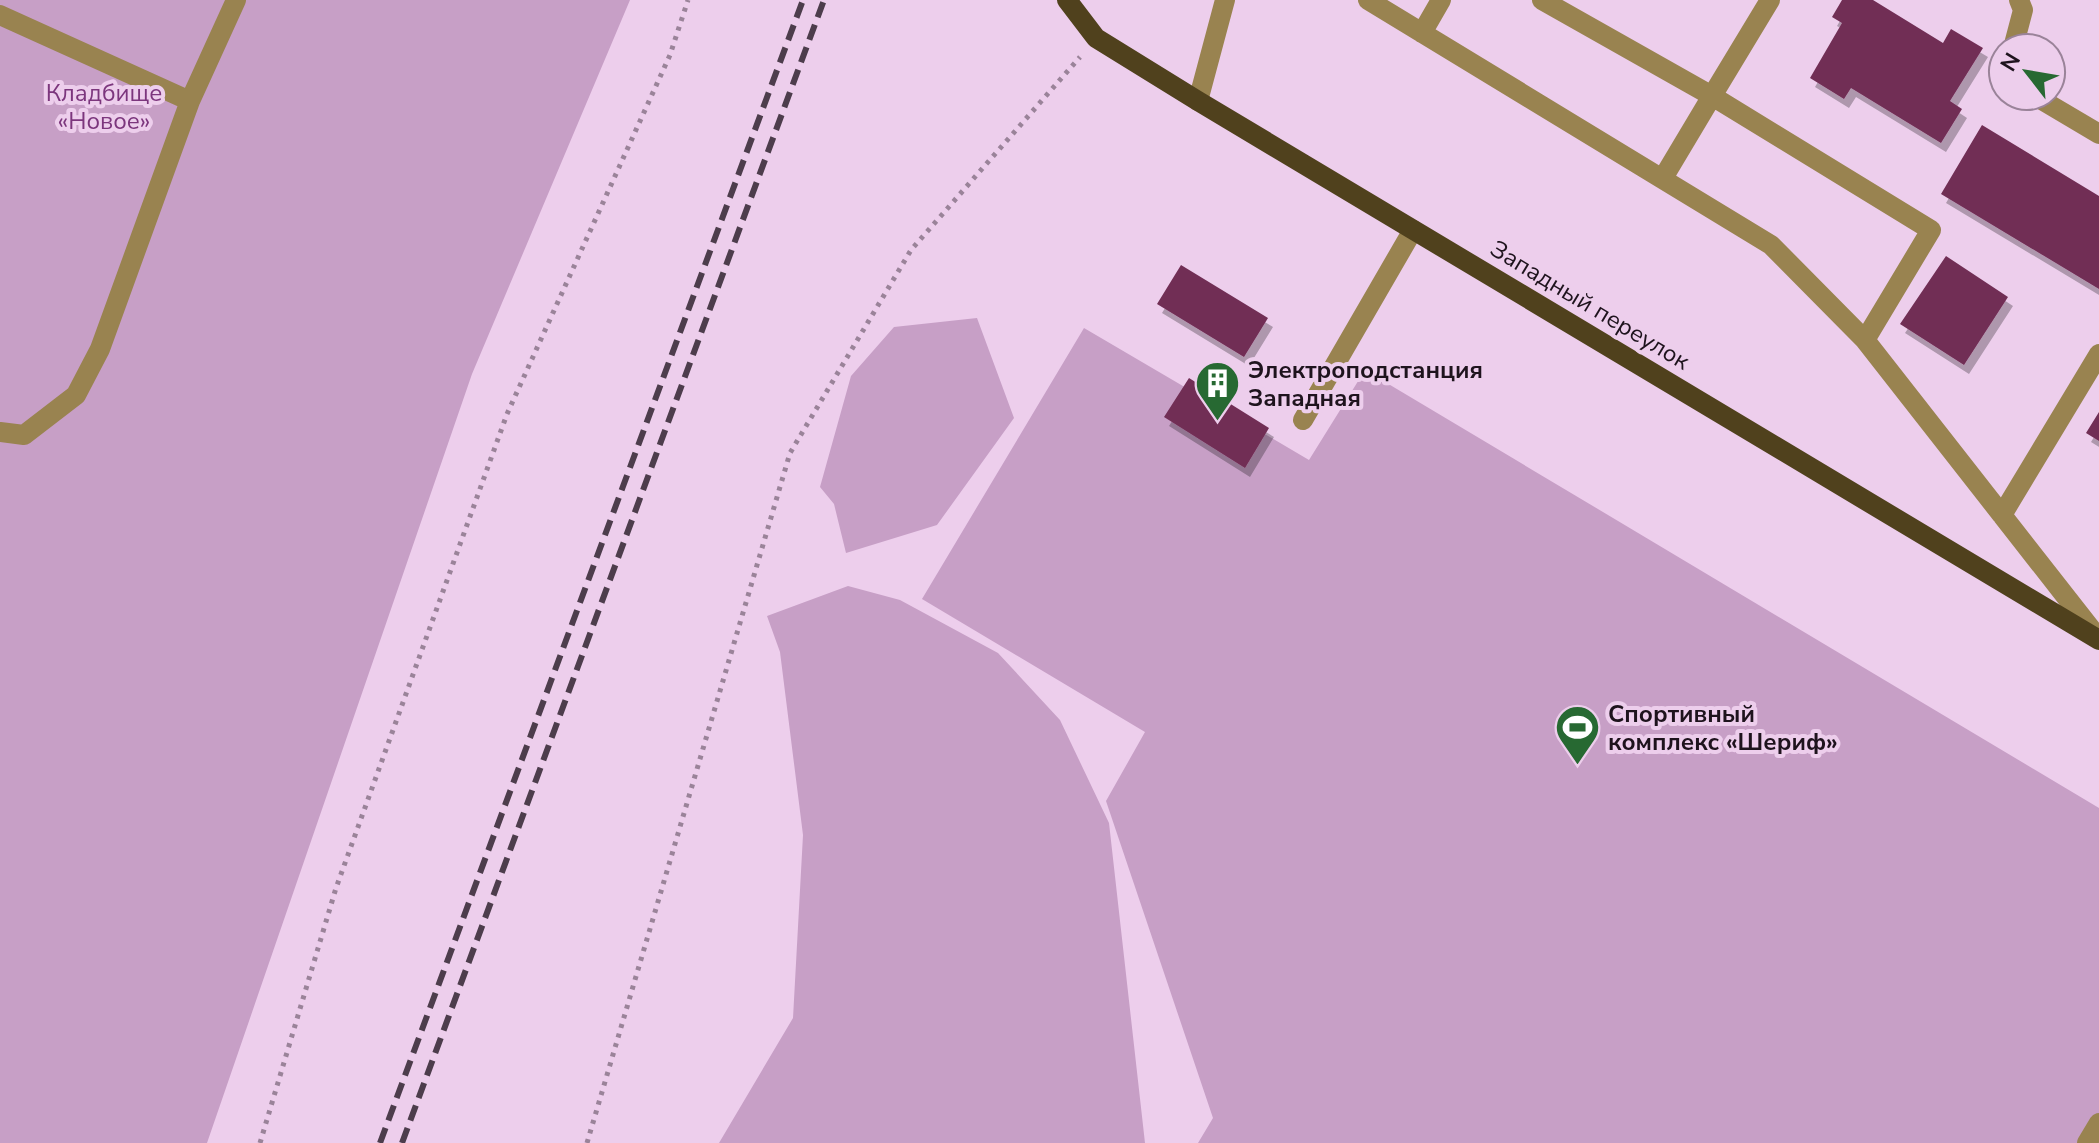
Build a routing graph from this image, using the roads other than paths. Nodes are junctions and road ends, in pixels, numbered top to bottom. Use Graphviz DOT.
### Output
graph roads {
  1 [pos="236,0"];
  2 [pos="1067,0"];
  3 [pos="1225,0"];
  4 [pos="1368,0"];
  5 [pos="1441,0"];
  6 [pos="1542,0"];
  7 [pos="1770,0"];
  8 [pos="2019,0"];
  9 [pos="0,15"];
  10 [pos="2017,32"];
  11 [pos="1422,33"];
  12 [pos="1712,96"];
  13 [pos="190,101"];
  14 [pos="1198,101"];
  15 [pos="2062,112"];
  16 [pos="2099,134"];
  17 [pos="1663,178"];
  18 [pos="1413,230"];
  19 [pos="1865,340"];
  20 [pos="2099,354"];
  21 [pos="1303,420"];
  22 [pos="0,432"];
  23 [pos="2002,515"];
  24 [pos="2099,640"];
  25 [pos="2099,1123"];
  26 [pos="2087,1143"];
  1 -- 13 [label="street"];
  2 -- 14 [label="main road, Западный переулок"];
  3 -- 14 [label="street"];
  4 -- 11 [label="street"];
  5 -- 11 [label="street"];
  6 -- 12 [label="street"];
  7 -- 12 [label="street"];
  8 -- 10 [label="street"];
  9 -- 13 [label="street"];
  11 -- 17 [label="street"];
  12 -- 17 [label="street"];
  12 -- 19 [label="street"];
  13 -- 22 [label="street"];
  14 -- 18 [label="main road, Западный переулок"];
  15 -- 16 [label="street"];
  17 -- 19 [label="street"];
  18 -- 21 [label="street"];
  18 -- 24 [label="main road, Западный переулок"];
  19 -- 23 [label="street"];
  20 -- 23 [label="street"];
  23 -- 24 [label="street"];
  25 -- 26 [label="street"];
}
